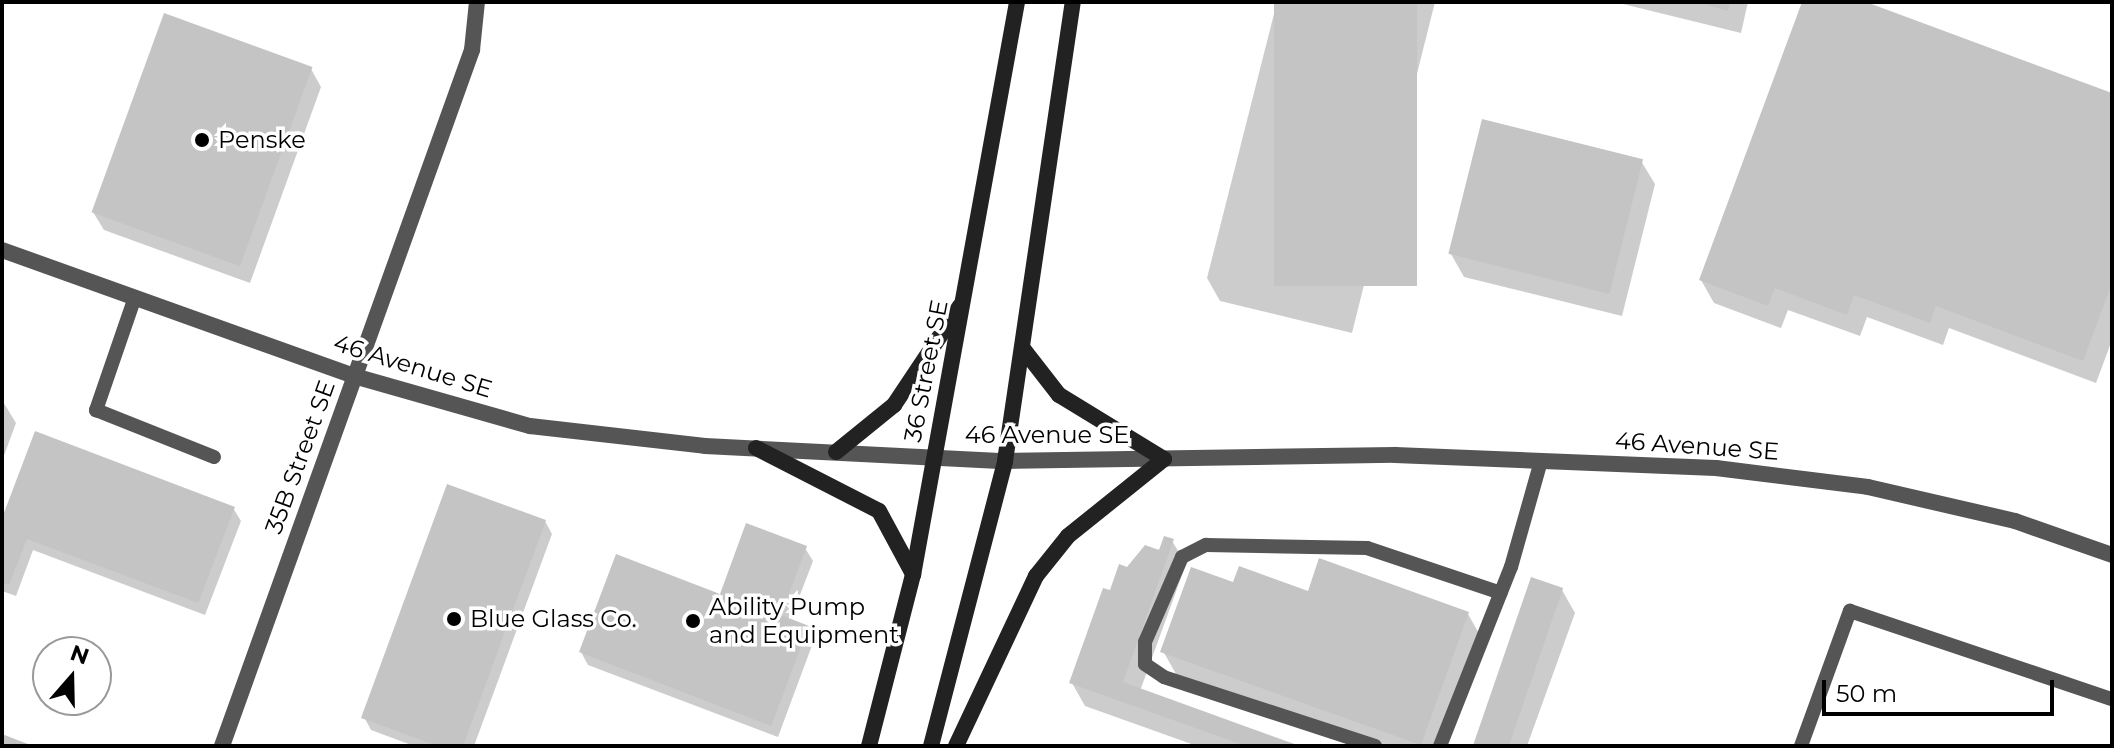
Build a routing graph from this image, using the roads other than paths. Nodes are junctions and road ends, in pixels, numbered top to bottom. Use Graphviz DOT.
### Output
graph roads {
  1 [pos="477,2"];
  2 [pos="1017,2"];
  3 [pos="1073,2"];
  4 [pos="2,250"];
  5 [pos="135,297"];
  6 [pos="965,298"];
  7 [pos="1024,350"];
  8 [pos="354,376"];
  9 [pos="756,448"];
  10 [pos="836,452"];
  11 [pos="214,457"];
  12 [pos="934,457"];
  13 [pos="1164,459"];
  14 [pos="1005,461"];
  15 [pos="1541,461"];
  16 [pos="2112,555"];
  17 [pos="913,575"];
  18 [pos="1501,593"];
  19 [pos="2112,699"];
  20 [pos="222,746"];
  21 [pos="869,746"];
  22 [pos="931,746"];
  23 [pos="956,746"];
  24 [pos="1375,746"];
  25 [pos="1440,746"];
  26 [pos="1801,746"];
  1 -- 8 [label="street, 35B Street SE"];
  2 -- 6 [label="street, 36 Street SE"];
  3 -- 7 [label="street"];
  4 -- 5 [label="street, 46 Avenue SE"];
  5 -- 8 [label="street, 46 Avenue SE"];
  5 -- 11 [label="lane"];
  6 -- 10 [label="street"];
  6 -- 12 [label="street, 36 Street SE"];
  7 -- 13 [label="street"];
  7 -- 14 [label="street"];
  8 -- 9 [label="street, 46 Avenue SE"];
  8 -- 20 [label="street, 35B Street SE"];
  9 -- 10 [label="street, 46 Avenue SE"];
  9 -- 17 [label="street"];
  10 -- 12 [label="street, 46 Avenue SE"];
  12 -- 14 [label="street, 46 Avenue SE"];
  12 -- 17 [label="street, 36 Street SE"];
  13 -- 14 [label="street, 46 Avenue SE"];
  13 -- 15 [label="street, 46 Avenue SE"];
  13 -- 23 [label="street"];
  14 -- 22 [label="street"];
  15 -- 16 [label="street, 46 Avenue SE"];
  15 -- 18 [label="lane"];
  17 -- 21 [label="street, 36 Street SE"];
  18 -- 24 [label="lane"];
  18 -- 25 [label="lane"];
  19 -- 26 [label="lane"];
}
